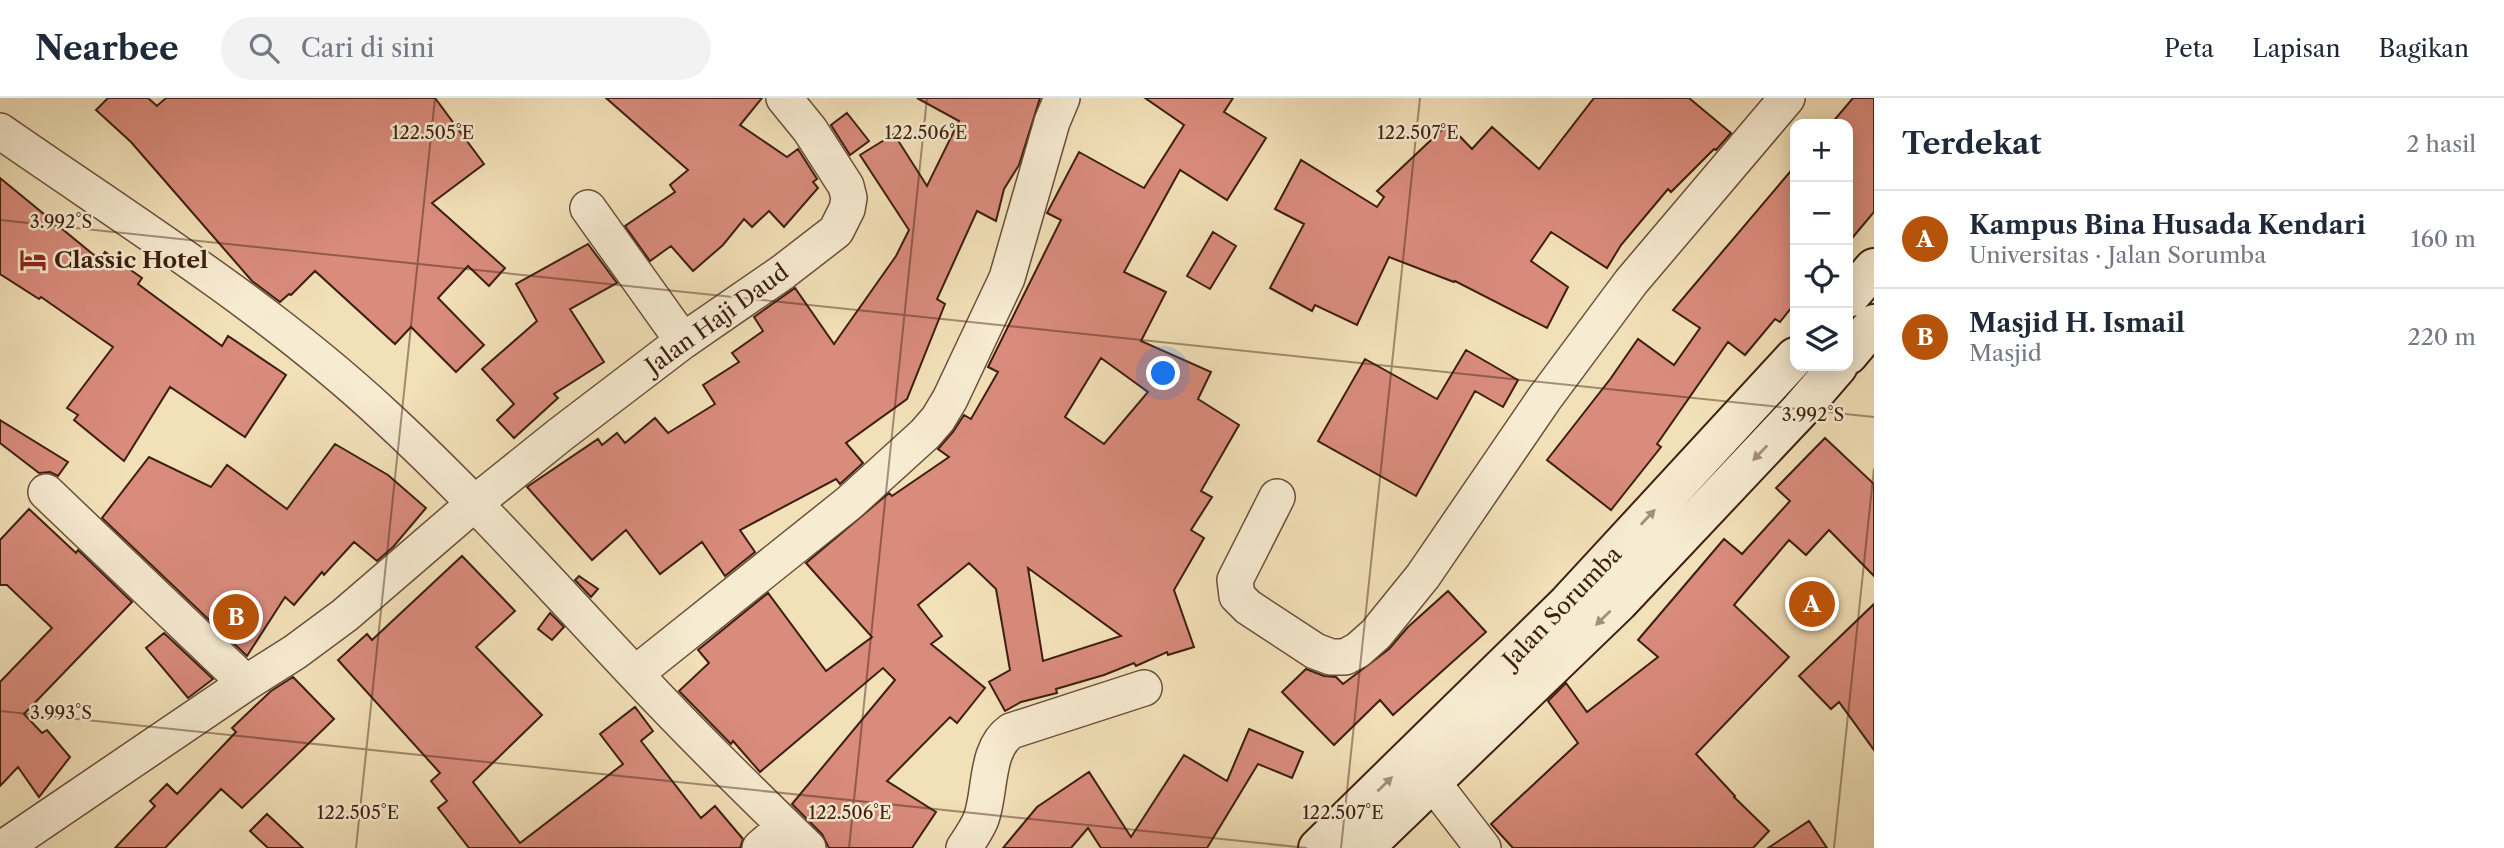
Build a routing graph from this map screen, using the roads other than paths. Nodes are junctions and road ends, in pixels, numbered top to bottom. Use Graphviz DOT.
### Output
graph roads {
  1 [pos="784,98"];
  2 [pos="1062,98"];
  3 [pos="1787,98"];
  4 [pos="0,131"];
  5 [pos="588,208"];
  6 [pos="1874,268"];
  7 [pos="1853,292"];
  8 [pos="1874,324"];
  9 [pos="683,341"];
  10 [pos="1853,349"];
  11 [pos="1790,362"];
  12 [pos="1834,371"];
  13 [pos="46,492"];
  14 [pos="1277,497"];
  15 [pos="475,503"];
  16 [pos="635,674"];
  17 [pos="246,683"];
  18 [pos="1144,688"];
  19 [pos="1433,783"];
  20 [pos="784,841"];
  21 [pos="3,848"];
  22 [pos="964,848"];
  23 [pos="1318,848"];
  24 [pos="1364,848"];
  25 [pos="1483,848"];
  1 -- 9 [label="street, Jalan Haji Daud"];
  2 -- 16 [label="street"];
  3 -- 14 [label="street"];
  4 -- 15 [label="street"];
  5 -- 9 [label="street"];
  6 -- 7 [label="street"];
  8 -- 10 [label="street"];
  9 -- 15 [label="street, Jalan Haji Daud"];
  23 -- 11 [label="street, Jalan Sorumba, one-way"];
  12 -- 19 [label="street, Jalan Sorumba, one-way"];
  13 -- 17 [label="street"];
  15 -- 16 [label="street"];
  15 -- 17 [label="street, Jalan Haji Daud"];
  16 -- 20 [label="street"];
  17 -- 21 [label="street, Jalan Haji Daud"];
  18 -- 22 [label="street"];
  19 -- 24 [label="street, Jalan Sorumba"];
  19 -- 25 [label="street"];
}
